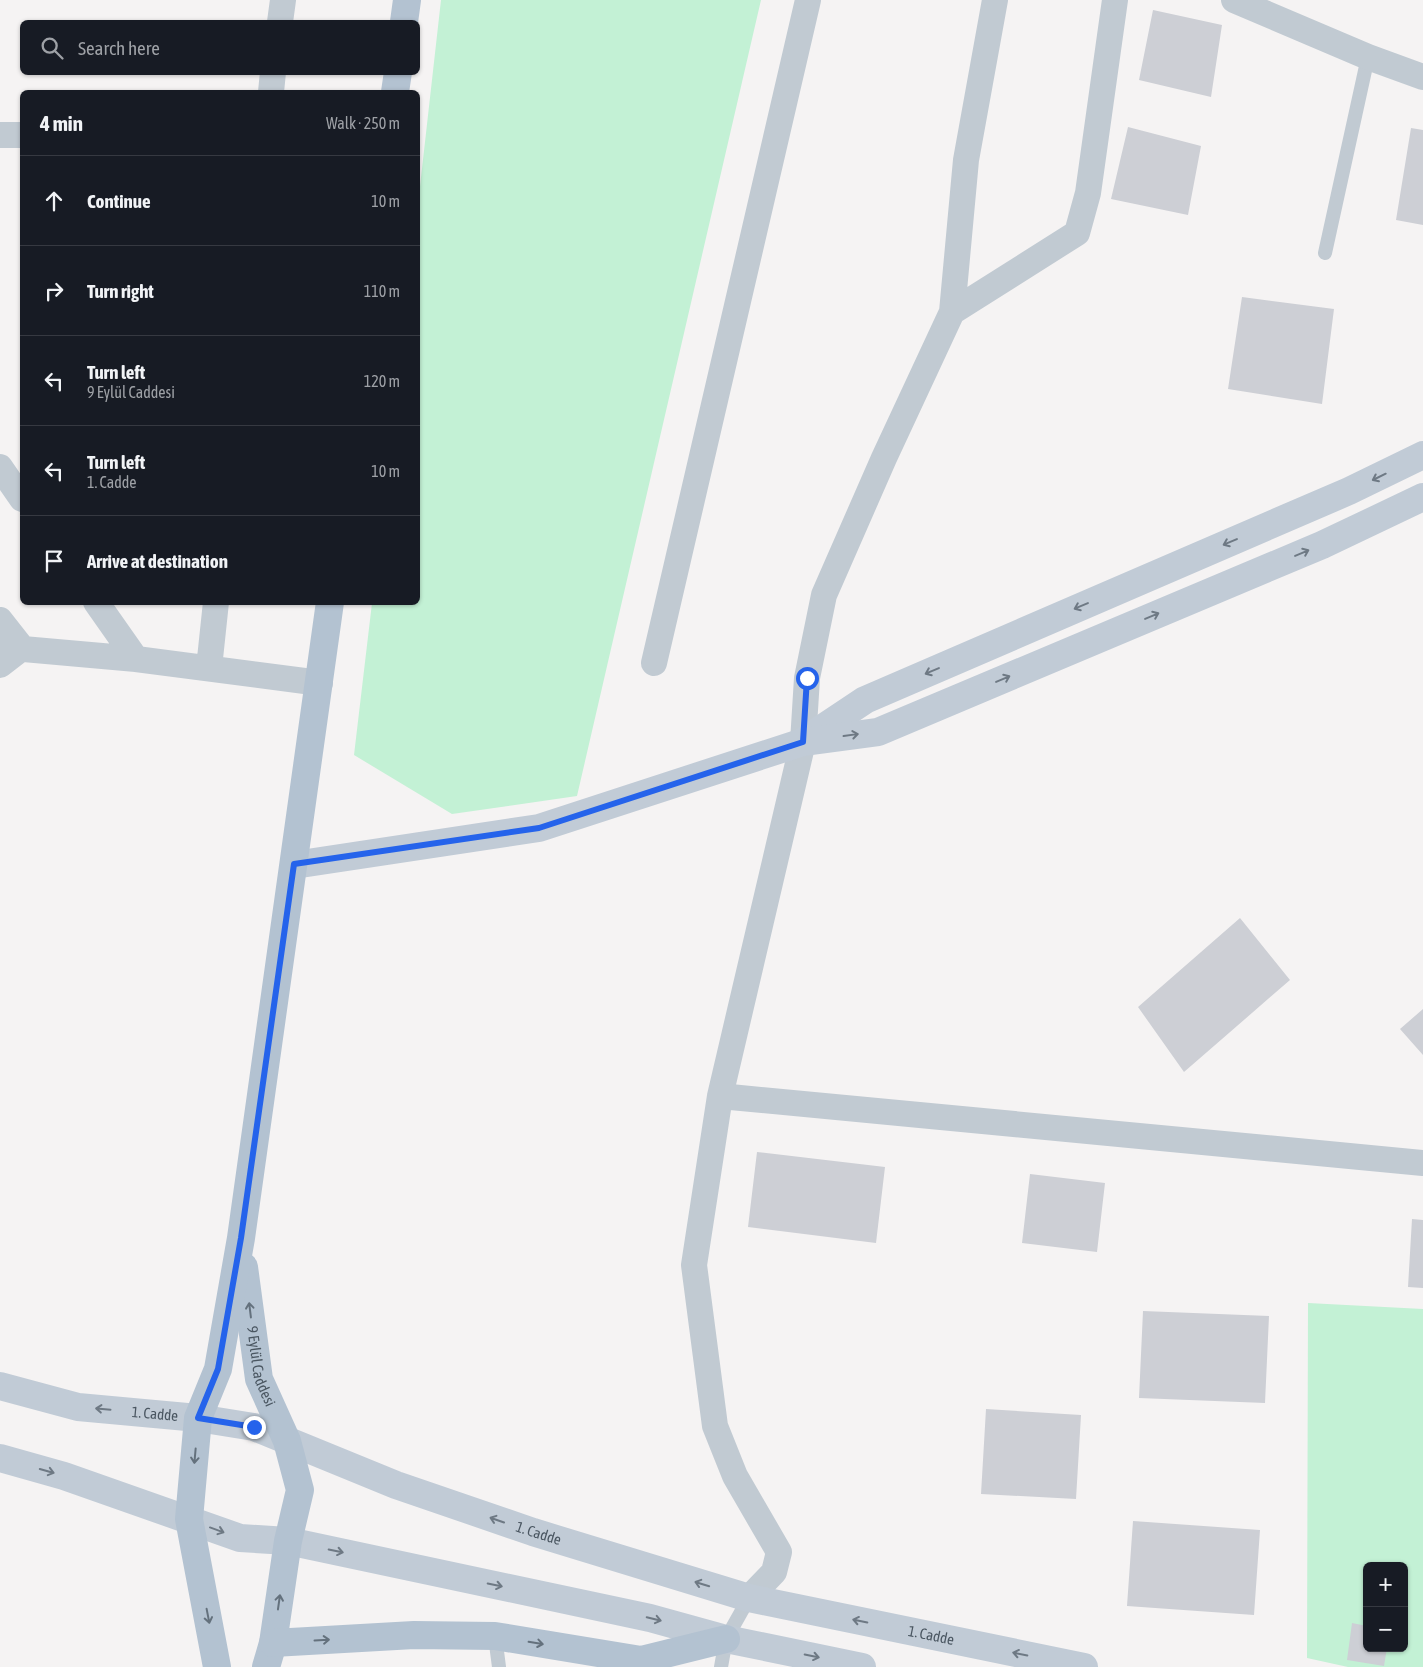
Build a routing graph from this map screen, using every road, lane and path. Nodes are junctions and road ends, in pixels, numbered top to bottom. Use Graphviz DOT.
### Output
graph roads {
  1 [pos="283,0"];
  2 [pos="407,0"];
  3 [pos="808,0"];
  4 [pos="995,0"];
  5 [pos="1115,0"];
  6 [pos="1234,0"];
  7 [pos="280,20"];
  8 [pos="404,20"];
  9 [pos="1368,57"];
  10 [pos="273,75"];
  11 [pos="398,75"];
  12 [pos="1423,77"];
  13 [pos="271,90"];
  14 [pos="395,90"];
  15 [pos="0,135"];
  16 [pos="20,135"];
  17 [pos="1325,253"];
  18 [pos="952,312"];
  19 [pos="1423,455"];
  20 [pos="0,467"];
  21 [pos="20,496"];
  22 [pos="1423,497"];
  23 [pos="98,605"];
  24 [pos="216,605"];
  25 [pos="330,605"];
  26 [pos="0,620"];
  27 [pos="11,647"];
  28 [pos="136,659"];
  29 [pos="654,663"];
  30 [pos="0,665"];
  31 [pos="209,668"];
  32 [pos="320,683"];
  33 [pos="803,742"];
  34 [pos="294,864"];
  35 [pos="720,1096"];
  36 [pos="1423,1163"];
  37 [pos="241,1238"];
  38 [pos="0,1386"];
  39 [pos="198,1418"];
  40 [pos="287,1442"];
  41 [pos="0,1458"];
  42 [pos="189,1520"];
  43 [pos="288,1541"];
  44 [pos="749,1598"];
  45 [pos="495,1636"];
  46 [pos="726,1639"];
  47 [pos="270,1655"];
  48 [pos="217,1667"];
  49 [pos="499,1667"];
  50 [pos="721,1667"];
  51 [pos="862,1667"];
  52 [pos="1084,1667"];
  1 -- 7 [label="street"];
  2 -- 8 [label="main road"];
  3 -- 29 [label="street"];
  4 -- 18 [label="street"];
  5 -- 18 [label="street"];
  6 -- 9 [label="street"];
  9 -- 12 [label="street"];
  9 -- 17 [label="lane"];
  10 -- 13 [label="street"];
  11 -- 14 [label="main road"];
  15 -- 16 [label="street"];
  18 -- 33 [label="street"];
  19 -- 33 [label="street, one-way"];
  20 -- 21 [label="street"];
  33 -- 22 [label="street, one-way"];
  23 -- 28 [label="street"];
  24 -- 31 [label="street"];
  25 -- 32 [label="main road, 9 Eylül Caddesi"];
  26 -- 27 [label="street"];
  27 -- 28 [label="street"];
  27 -- 30 [label="street"];
  28 -- 31 [label="street"];
  31 -- 32 [label="street"];
  32 -- 34 [label="main road, 9 Eylül Caddesi"];
  33 -- 34 [label="street"];
  33 -- 35 [label="street"];
  34 -- 37 [label="main road, 9 Eylül Caddesi"];
  35 -- 36 [label="street"];
  35 -- 44 [label="street"];
  37 -- 39 [label="main road, 9 Eylül Caddesi"];
  40 -- 37 [label="main road, 9 Eylül Caddesi, one-way"];
  39 -- 38 [label="street, 1. Cadde, one-way"];
  39 -- 40 [label="street, 1. Cadde"];
  39 -- 42 [label="main road, 9 Eylül Caddesi, one-way"];
  40 -- 43 [label="main road, 9 Eylül Caddesi"];
  44 -- 40 [label="street, 1. Cadde, one-way"];
  41 -- 42 [label="street, one-way"];
  42 -- 43 [label="street, one-way"];
  42 -- 48 [label="main road, 9 Eylül Caddesi, one-way"];
  43 -- 46 [label="street, one-way"];
  47 -- 43 [label="main road, 9 Eylül Caddesi, one-way"];
  44 -- 46 [label="lane"];
  52 -- 44 [label="street, 1. Cadde, one-way"];
  45 -- 46 [label="main road, one-way"];
  47 -- 45 [label="main road, one-way"];
  45 -- 49 [label="lane"];
  46 -- 50 [label="lane"];
  46 -- 51 [label="street, one-way"];
}
